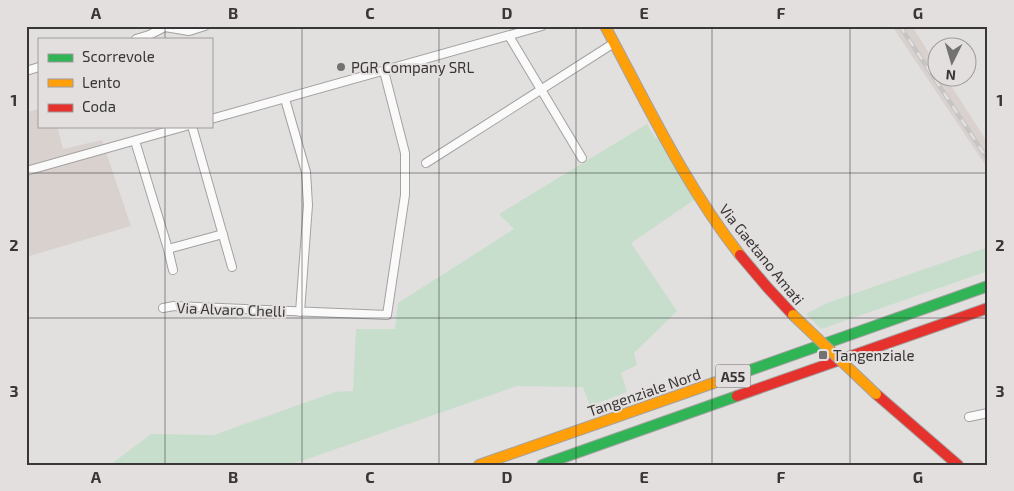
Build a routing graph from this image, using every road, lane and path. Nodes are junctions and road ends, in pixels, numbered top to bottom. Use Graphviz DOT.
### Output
graph roads {
  1 [pos="205,26"];
  2 [pos="542,26"];
  3 [pos="606,26"];
  4 [pos="509,36"];
  5 [pos="139,38"];
  6 [pos="614,43"];
  7 [pos="38,67"];
  8 [pos="26,71"];
  9 [pos="384,71"];
  10 [pos="541,89"];
  11 [pos="285,99"];
  12 [pos="212,119"];
  13 [pos="179,128"];
  14 [pos="193,128"];
  15 [pos="135,141"];
  16 [pos="582,158"];
  17 [pos="426,163"];
  18 [pos="26,171"];
  19 [pos="223,234"];
  20 [pos="168,249"];
  21 [pos="232,267"];
  22 [pos="173,270"];
  23 [pos="988,286"];
  24 [pos="163,308"];
  25 [pos="988,308"];
  26 [pos="300,312"];
  27 [pos="988,413"];
  28 [pos="969,417"];
  29 [pos="478,465"];
  30 [pos="542,465"];
  31 [pos="958,465"];
  1 -- 5 [label="street"];
  2 -- 4 [label="street"];
  3 -- 6 [label="main road, Via Gaetano Amati"];
  4 -- 9 [label="street"];
  4 -- 10 [label="street"];
  6 -- 10 [label="street"];
  6 -- 31 [label="main road, Via Gaetano Amati, bridge"];
  7 -- 8 [label="street"];
  9 -- 11 [label="street"];
  9 -- 26 [label="street, Via Alvaro Chelli"];
  10 -- 16 [label="street"];
  10 -- 17 [label="street"];
  11 -- 12 [label="street"];
  11 -- 26 [label="street"];
  13 -- 15 [label="street"];
  14 -- 19 [label="street"];
  15 -- 18 [label="street"];
  15 -- 20 [label="street"];
  19 -- 20 [label="street"];
  19 -- 21 [label="street"];
  20 -- 22 [label="street"];
  23 -- 29 [label="main road, Tangenziale Nord / A55"];
  24 -- 26 [label="street, Via Alvaro Chelli"];
  25 -- 30 [label="main road, A55"];
  27 -- 28 [label="street"];
}
